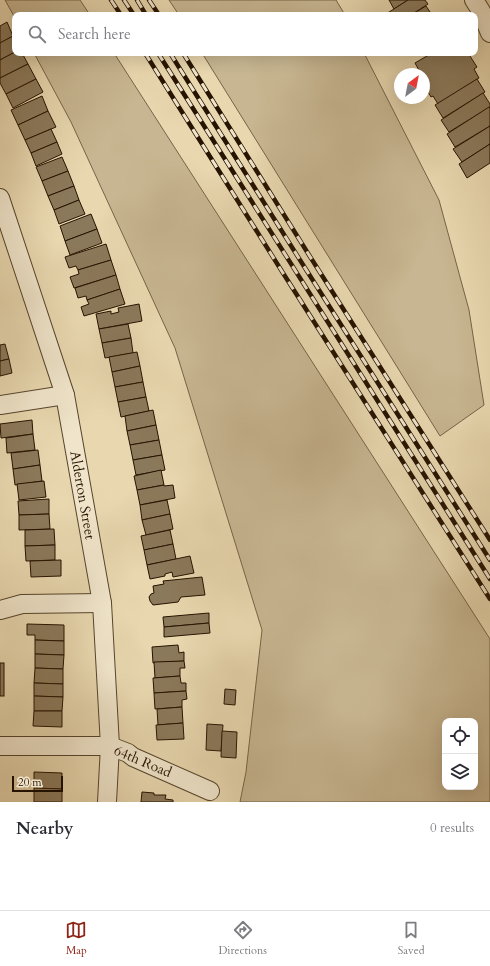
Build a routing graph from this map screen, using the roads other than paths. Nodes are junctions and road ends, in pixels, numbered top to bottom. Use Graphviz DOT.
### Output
graph roads {
  1 [pos="474,0"];
  2 [pos="490,33"];
  3 [pos="0,198"];
  4 [pos="65,395"];
  5 [pos="0,405"];
  6 [pos="102,603"];
  7 [pos="0,610"];
  8 [pos="0,746"];
  9 [pos="110,746"];
  10 [pos="210,791"];
  11 [pos="106,802"];
  1 -- 2 [label="street"];
  3 -- 4 [label="street, Alderton Street"];
  4 -- 5 [label="street"];
  4 -- 6 [label="street, Alderton Street"];
  6 -- 7 [label="street"];
  6 -- 9 [label="street, Alderton Street"];
  8 -- 9 [label="street, 64th Road"];
  9 -- 10 [label="street, 64th Road"];
  9 -- 11 [label="street, Alderton Street"];
}
